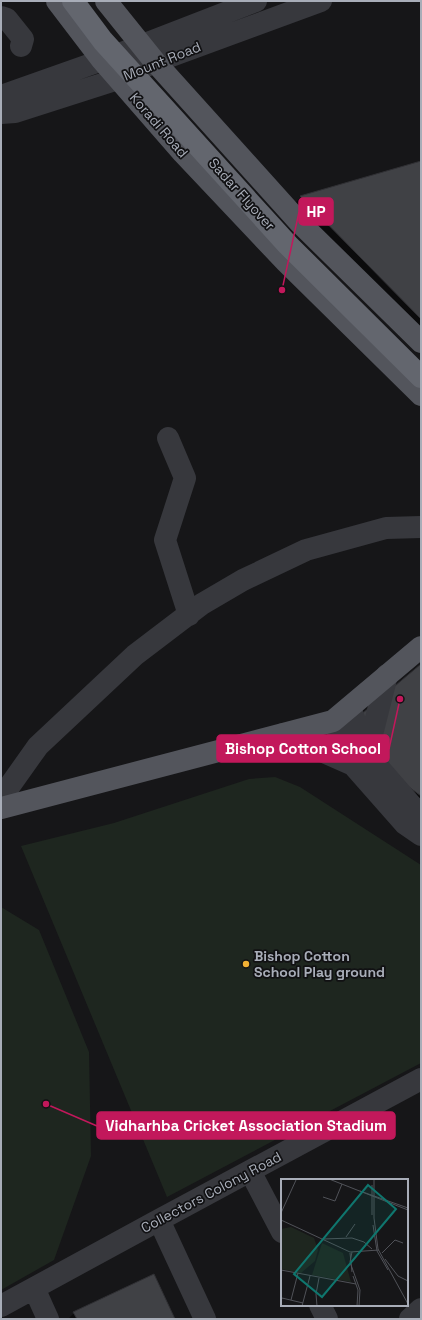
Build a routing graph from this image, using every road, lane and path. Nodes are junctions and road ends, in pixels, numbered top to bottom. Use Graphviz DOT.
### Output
graph roads {
  1 [pos="89,1"];
  2 [pos="106,1"];
  3 [pos="256,1"];
  4 [pos="321,1"];
  5 [pos="64,3"];
  6 [pos="1,17"];
  7 [pos="142,44"];
  8 [pos="21,46"];
  9 [pos="102,60"];
  10 [pos="155,62"];
  11 [pos="118,79"];
  12 [pos="1,96"];
  13 [pos="1,113"];
  14 [pos="421,342"];
  15 [pos="421,359"];
  16 [pos="421,377"];
  17 [pos="421,395"];
  18 [pos="168,438"];
  19 [pos="421,527"];
  20 [pos="189,615"];
  21 [pos="421,647"];
  22 [pos="387,675"];
  23 [pos="350,707"];
  24 [pos="333,721"];
  25 [pos="283,734"];
  26 [pos="360,760"];
  27 [pos="1,798"];
  28 [pos="1,808"];
  29 [pos="421,812"];
  30 [pos="421,835"];
  31 [pos="421,1079"];
  32 [pos="250,1171"];
  33 [pos="159,1220"];
  34 [pos="281,1230"];
  35 [pos="34,1288"];
  36 [pos="1,1306"];
  37 [pos="320,1306"];
  38 [pos="421,1309"];
  39 [pos="48,1319"];
  40 [pos="205,1319"];
  41 [pos="327,1319"];
  42 [pos="410,1319"];
  1 -- 15 [label="highway, Sadar Flyover"];
  2 -- 7 [label="main road"];
  3 -- 7 [label="street"];
  4 -- 10 [label="street, Mount Road"];
  5 -- 9 [label="main road, Koradi Road"];
  5 -- 16 [label="highway, Sadar Flyover, bridge"];
  6 -- 8 [label="street"];
  7 -- 9 [label="street"];
  7 -- 10 [label="main road"];
  9 -- 11 [label="main road, Koradi Road"];
  9 -- 12 [label="street"];
  10 -- 11 [label="street, Mount Road"];
  10 -- 14 [label="main road"];
  11 -- 13 [label="street, Mount Road"];
  11 -- 17 [label="main road, Koradi Road"];
  18 -- 20 [label="street"];
  19 -- 20 [label="street"];
  20 -- 27 [label="street"];
  21 -- 22 [label="main road"];
  22 -- 23 [label="main road"];
  22 -- 26 [label="street"];
  23 -- 24 [label="main road"];
  23 -- 26 [label="street"];
  24 -- 25 [label="main road"];
  24 -- 26 [label="street"];
  25 -- 26 [label="street"];
  25 -- 28 [label="main road"];
  26 -- 29 [label="street"];
  26 -- 30 [label="street"];
  31 -- 32 [label="street, Collectors Colony Road"];
  32 -- 33 [label="street, Collectors Colony Road"];
  32 -- 34 [label="street"];
  33 -- 35 [label="street, Collectors Colony Road"];
  33 -- 40 [label="street"];
  35 -- 36 [label="street, Collectors Colony Road"];
  35 -- 39 [label="street"];
  37 -- 41 [label="street"];
  38 -- 42 [label="street"];
}
